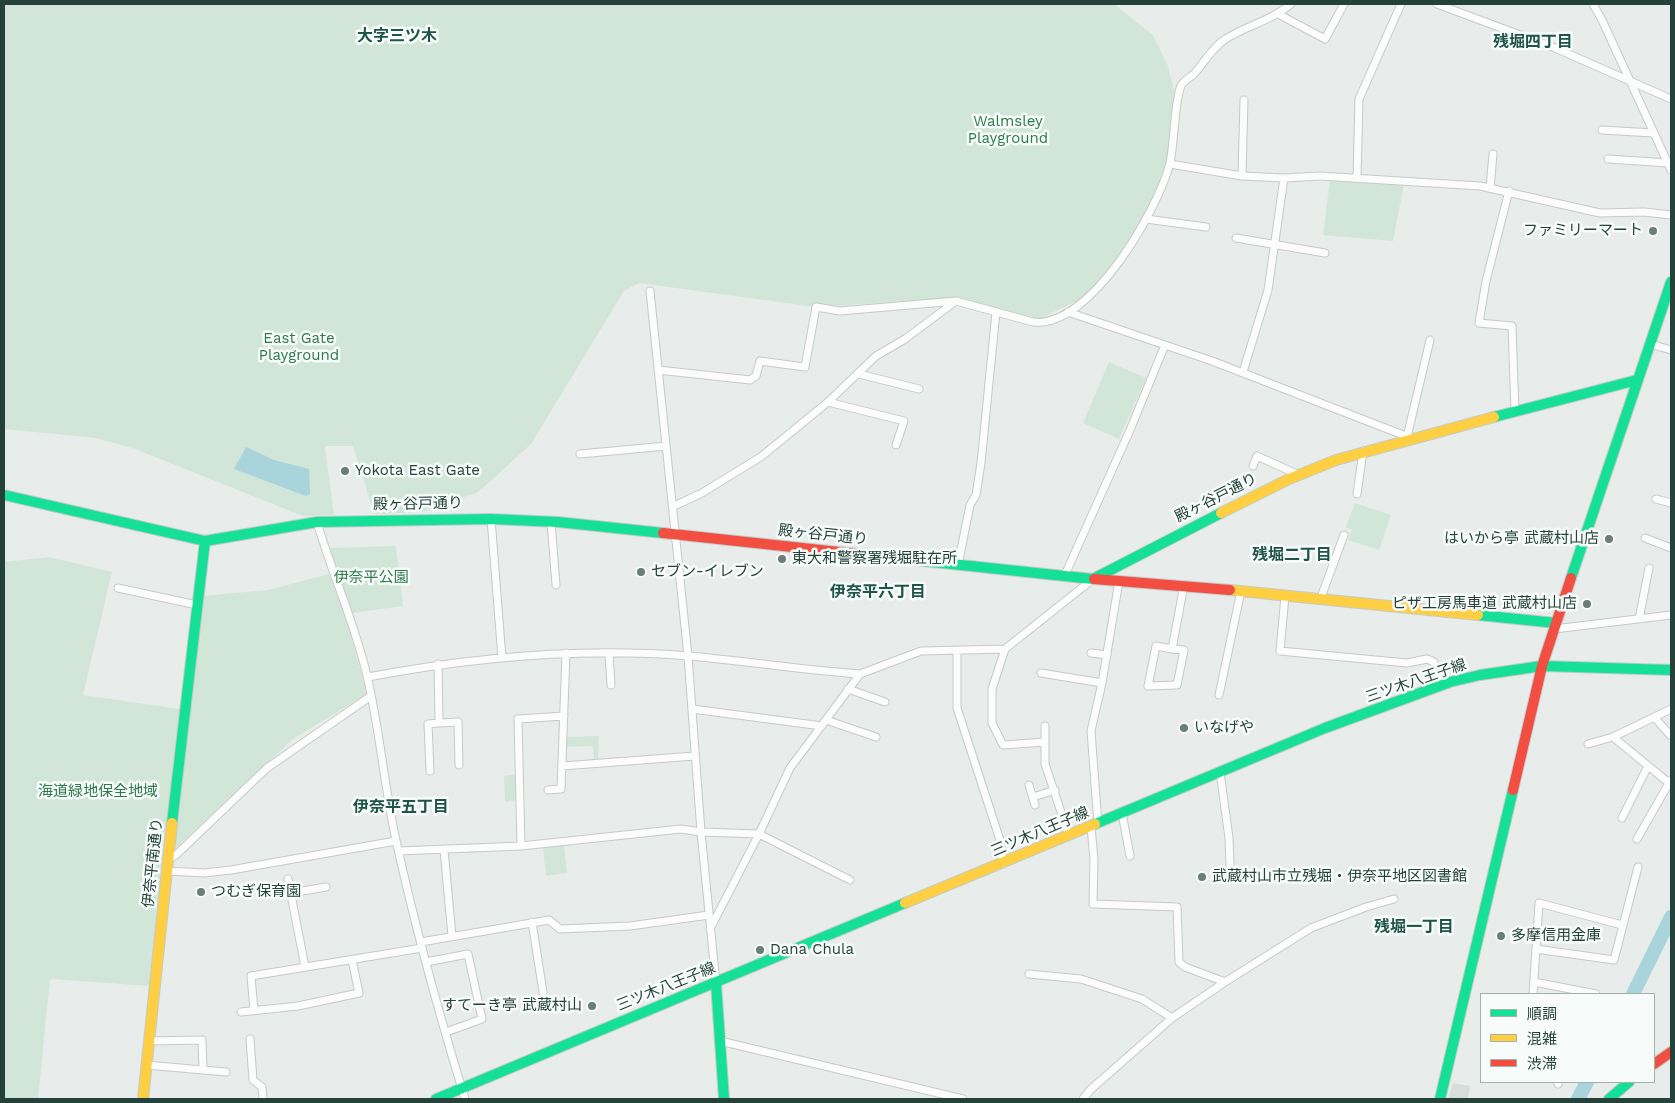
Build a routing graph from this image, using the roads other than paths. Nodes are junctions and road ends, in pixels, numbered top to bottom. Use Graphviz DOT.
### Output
graph roads {
  1 [pos="1290,4"];
  2 [pos="1344,4"];
  3 [pos="1401,4"];
  4 [pos="1437,4"];
  5 [pos="1592,4"];
  6 [pos="1278,14"];
  7 [pos="1631,82"];
  8 [pos="1671,99"];
  9 [pos="1244,100"];
  10 [pos="1602,130"];
  11 [pos="1653,133"];
  12 [pos="1493,154"];
  13 [pos="1608,159"];
  14 [pos="1170,164"];
  15 [pos="1670,167"];
  16 [pos="1242,176"];
  17 [pos="1284,178"];
  18 [pos="1357,178"];
  19 [pos="1490,188"];
  20 [pos="1510,191"];
  21 [pos="1671,215"];
  22 [pos="1146,219"];
  23 [pos="1206,227"];
  24 [pos="1236,238"];
  25 [pos="1274,244"];
  26 [pos="1325,253"];
  27 [pos="1671,282"];
  28 [pos="650,291"];
  29 [pos="956,300"];
  30 [pos="996,312"];
  31 [pos="1068,312"];
  32 [pos="1430,340"];
  33 [pos="1650,344"];
  34 [pos="1165,345"];
  35 [pos="1671,350"];
  36 [pos="658,370"];
  37 [pos="1243,372"];
  38 [pos="859,374"];
  39 [pos="1637,380"];
  40 [pos="918,389"];
  41 [pos="828,402"];
  42 [pos="1515,412"];
  43 [pos="1409,437"];
  44 [pos="896,445"];
  45 [pos="666,446"];
  46 [pos="1363,451"];
  47 [pos="580,454"];
  48 [pos="1253,466"];
  49 [pos="1299,475"];
  50 [pos="1357,494"];
  51 [pos="4,495"];
  52 [pos="1656,499"];
  53 [pos="1671,503"];
  54 [pos="674,506"];
  55 [pos="491,519"];
  56 [pos="317,522"];
  57 [pos="551,522"];
  58 [pos="677,534"];
  59 [pos="1344,535"];
  60 [pos="1645,538"];
  61 [pos="205,541"];
  62 [pos="1671,548"];
  63 [pos="958,565"];
  64 [pos="1649,568"];
  65 [pos="1064,578"];
  66 [pos="1093,579"];
  67 [pos="1119,581"];
  68 [pos="1184,585"];
  69 [pos="556,586"];
  70 [pos="118,588"];
  71 [pos="1242,592"];
  72 [pos="1285,596"];
  73 [pos="1320,600"];
  74 [pos="197,605"];
  75 [pos="1671,615"];
  76 [pos="1640,619"];
  77 [pos="1555,626"];
  78 [pos="1172,648"];
  79 [pos="957,650"];
  80 [pos="1005,650"];
  81 [pos="566,653"];
  82 [pos="609,653"];
  83 [pos="1091,653"];
  84 [pos="1107,655"];
  85 [pos="688,656"];
  86 [pos="502,658"];
  87 [pos="438,664"];
  88 [pos="1542,666"];
  89 [pos="1671,670"];
  90 [pos="1041,673"];
  91 [pos="860,674"];
  92 [pos="368,677"];
  93 [pos="1102,682"];
  94 [pos="611,685"];
  95 [pos="1439,686"];
  96 [pos="848,689"];
  97 [pos="1219,695"];
  98 [pos="370,696"];
  99 [pos="885,702"];
  100 [pos="692,709"];
  101 [pos="1671,709"];
  102 [pos="564,716"];
  103 [pos="1654,717"];
  104 [pos="439,723"];
  105 [pos="824,723"];
  106 [pos="1045,726"];
  107 [pos="1671,736"];
  108 [pos="876,737"];
  109 [pos="1613,737"];
  110 [pos="1045,742"];
  111 [pos="1588,744"];
  112 [pos="695,756"];
  113 [pos="459,765"];
  114 [pos="562,766"];
  115 [pos="1648,766"];
  116 [pos="430,771"];
  117 [pos="1220,772"];
  118 [pos="1670,781"];
  119 [pos="1029,785"];
  120 [pos="548,790"];
  121 [pos="1055,790"];
  122 [pos="1033,797"];
  123 [pos="1035,805"];
  124 [pos="1122,813"];
  125 [pos="1622,818"];
  126 [pos="1094,826"];
  127 [pos="701,832"];
  128 [pos="759,834"];
  129 [pos="1069,836"];
  130 [pos="1637,839"];
  131 [pos="396,841"];
  132 [pos="521,846"];
  133 [pos="444,850"];
  134 [pos="399,851"];
  135 [pos="1130,856"];
  136 [pos="168,859"];
  137 [pos="1003,864"];
  138 [pos="1230,866"];
  139 [pos="1638,867"];
  140 [pos="167,871"];
  141 [pos="288,879"];
  142 [pos="850,880"];
  143 [pos="326,887"];
  144 [pos="291,893"];
  145 [pos="1394,899"];
  146 [pos="709,915"];
  147 [pos="532,922"];
  148 [pos="1622,925"];
  149 [pos="710,929"];
  150 [pos="452,936"];
  151 [pos="422,945"];
  152 [pos="1536,949"];
  153 [pos="352,960"];
  154 [pos="426,962"];
  155 [pos="305,967"];
  156 [pos="1029,974"];
  157 [pos="716,982"];
  158 [pos="1225,982"];
  159 [pos="1534,982"];
  160 [pos="543,992"];
  161 [pos="1533,993"];
  162 [pos="1591,993"];
  163 [pos="254,1010"];
  164 [pos="241,1012"];
  165 [pos="1172,1018"];
  166 [pos="446,1032"];
  167 [pos="250,1039"];
  168 [pos="148,1041"];
  169 [pos="720,1041"];
  170 [pos="1671,1052"];
  171 [pos="1655,1063"];
  172 [pos="146,1065"];
  173 [pos="202,1070"];
  174 [pos="226,1072"];
  175 [pos="1628,1083"];
  176 [pos="461,1088"];
  177 [pos="143,1099"];
  178 [pos="262,1099"];
  179 [pos="436,1099"];
  180 [pos="465,1099"];
  181 [pos="724,1099"];
  182 [pos="963,1099"];
  183 [pos="1083,1099"];
  184 [pos="1440,1099"];
  185 [pos="1609,1099"];
  1 -- 6 [label="street"];
  2 -- 6 [label="street"];
  3 -- 18 [label="street"];
  4 -- 7 [label="street"];
  5 -- 7 [label="street"];
  6 -- 14 [label="street"];
  7 -- 8 [label="street"];
  7 -- 11 [label="street"];
  9 -- 16 [label="street"];
  10 -- 11 [label="street"];
  11 -- 15 [label="street"];
  12 -- 19 [label="street"];
  13 -- 15 [label="street"];
  14 -- 16 [label="street"];
  14 -- 22 [label="street"];
  16 -- 17 [label="street"];
  17 -- 18 [label="street"];
  17 -- 25 [label="street"];
  18 -- 19 [label="street"];
  19 -- 20 [label="street"];
  20 -- 21 [label="street"];
  20 -- 42 [label="street"];
  22 -- 23 [label="street"];
  22 -- 31 [label="street"];
  24 -- 25 [label="street"];
  25 -- 26 [label="street"];
  25 -- 37 [label="street"];
  27 -- 33 [label="street"];
  28 -- 36 [label="street"];
  29 -- 30 [label="street"];
  29 -- 36 [label="street"];
  29 -- 38 [label="street"];
  30 -- 31 [label="street"];
  30 -- 63 [label="street"];
  31 -- 34 [label="street"];
  32 -- 43 [label="street"];
  33 -- 35 [label="street"];
  33 -- 39 [label="street"];
  34 -- 37 [label="street"];
  34 -- 65 [label="street"];
  36 -- 45 [label="street"];
  37 -- 43 [label="street"];
  38 -- 40 [label="street"];
  38 -- 41 [label="street"];
  39 -- 42 [label="street, 殿ヶ谷戸通り"];
  39 -- 77 [label="street"];
  41 -- 44 [label="street"];
  41 -- 54 [label="street"];
  42 -- 43 [label="street, 殿ヶ谷戸通り"];
  43 -- 46 [label="street, 殿ヶ谷戸通り"];
  45 -- 47 [label="street"];
  45 -- 54 [label="street"];
  46 -- 49 [label="street, 殿ヶ谷戸通り"];
  46 -- 50 [label="street"];
  48 -- 49 [label="street"];
  49 -- 66 [label="street, 殿ヶ谷戸通り"];
  51 -- 61 [label="street, 殿ヶ谷戸通り"];
  52 -- 53 [label="street"];
  54 -- 58 [label="street"];
  55 -- 56 [label="street, 殿ヶ谷戸通り"];
  55 -- 57 [label="street, 殿ヶ谷戸通り"];
  55 -- 86 [label="street"];
  56 -- 61 [label="street, 殿ヶ谷戸通り"];
  56 -- 92 [label="street"];
  57 -- 58 [label="street, 殿ヶ谷戸通り"];
  57 -- 69 [label="street"];
  58 -- 63 [label="street, 殿ヶ谷戸通り"];
  58 -- 85 [label="street"];
  59 -- 73 [label="street"];
  60 -- 62 [label="street"];
  61 -- 74 [label="street, 伊奈平南通り"];
  63 -- 65 [label="street, 殿ヶ谷戸通り"];
  64 -- 76 [label="street"];
  65 -- 66 [label="street, 殿ヶ谷戸通り"];
  66 -- 67 [label="street"];
  66 -- 80 [label="street"];
  67 -- 68 [label="street"];
  67 -- 84 [label="street"];
  68 -- 71 [label="street"];
  68 -- 78 [label="street"];
  70 -- 74 [label="street"];
  71 -- 72 [label="street"];
  71 -- 97 [label="street"];
  72 -- 73 [label="street"];
  72 -- 95 [label="street"];
  73 -- 77 [label="street"];
  74 -- 136 [label="street, 伊奈平南通り"];
  75 -- 76 [label="street"];
  76 -- 77 [label="street"];
  77 -- 88 [label="street"];
  78 -- 78 [label="street"];
  79 -- 80 [label="street"];
  79 -- 91 [label="street"];
  79 -- 137 [label="street"];
  80 -- 110 [label="street"];
  81 -- 82 [label="street"];
  81 -- 86 [label="street"];
  81 -- 102 [label="street"];
  82 -- 85 [label="street"];
  82 -- 94 [label="street"];
  83 -- 84 [label="street"];
  84 -- 93 [label="street"];
  85 -- 91 [label="street"];
  85 -- 100 [label="street"];
  86 -- 87 [label="street"];
  87 -- 92 [label="street"];
  87 -- 104 [label="street"];
  88 -- 89 [label="street, 三ツ木八王子線"];
  88 -- 95 [label="street, 三ツ木八王子線"];
  88 -- 184 [label="street"];
  90 -- 93 [label="street"];
  91 -- 96 [label="street"];
  92 -- 98 [label="street"];
  93 -- 126 [label="street"];
  95 -- 117 [label="street, 三ツ木八王子線"];
  96 -- 99 [label="street"];
  96 -- 105 [label="street"];
  98 -- 131 [label="street"];
  98 -- 136 [label="street"];
  100 -- 105 [label="street"];
  100 -- 112 [label="street"];
  101 -- 103 [label="street"];
  102 -- 114 [label="street"];
  102 -- 132 [label="street"];
  103 -- 107 [label="street"];
  103 -- 109 [label="street"];
  104 -- 113 [label="street"];
  104 -- 116 [label="street"];
  105 -- 108 [label="street"];
  105 -- 128 [label="street"];
  106 -- 110 [label="street"];
  109 -- 111 [label="street"];
  109 -- 115 [label="street"];
  110 -- 121 [label="street"];
  112 -- 114 [label="street"];
  112 -- 127 [label="street"];
  114 -- 120 [label="street"];
  115 -- 118 [label="street"];
  115 -- 125 [label="street"];
  117 -- 124 [label="street, 三ツ木八王子線"];
  117 -- 138 [label="street"];
  118 -- 130 [label="street"];
  119 -- 122 [label="street"];
  121 -- 122 [label="street"];
  121 -- 129 [label="street"];
  122 -- 123 [label="street"];
  124 -- 126 [label="street, 三ツ木八王子線"];
  124 -- 135 [label="street"];
  126 -- 129 [label="street, 三ツ木八王子線"];
  126 -- 158 [label="street"];
  127 -- 128 [label="street"];
  127 -- 132 [label="street"];
  127 -- 146 [label="street"];
  128 -- 142 [label="street"];
  128 -- 149 [label="street"];
  129 -- 137 [label="street, 三ツ木八王子線"];
  131 -- 134 [label="street"];
  131 -- 140 [label="street"];
  132 -- 133 [label="street"];
  133 -- 134 [label="street"];
  133 -- 150 [label="street"];
  134 -- 151 [label="street"];
  136 -- 140 [label="street, 伊奈平南通り"];
  137 -- 157 [label="street, 三ツ木八王子線"];
  139 -- 148 [label="street"];
  140 -- 168 [label="street, 伊奈平南通り"];
  141 -- 144 [label="street"];
  143 -- 144 [label="street"];
  144 -- 155 [label="street"];
  145 -- 158 [label="street"];
  146 -- 147 [label="street"];
  146 -- 149 [label="street"];
  147 -- 150 [label="street"];
  147 -- 160 [label="street"];
  148 -- 152 [label="street"];
  148 -- 152 [label="street"];
  149 -- 157 [label="street"];
  150 -- 151 [label="street"];
  151 -- 153 [label="street"];
  151 -- 154 [label="street"];
  152 -- 159 [label="street"];
  153 -- 155 [label="street"];
  153 -- 163 [label="street"];
  154 -- 166 [label="street"];
  154 -- 166 [label="street"];
  155 -- 163 [label="street"];
  156 -- 165 [label="street"];
  157 -- 169 [label="street"];
  157 -- 176 [label="street, 三ツ木八王子線"];
  158 -- 165 [label="street"];
  159 -- 161 [label="street"];
  159 -- 162 [label="street"];
  163 -- 164 [label="street"];
  165 -- 183 [label="street"];
  166 -- 176 [label="street"];
  167 -- 178 [label="street"];
  168 -- 172 [label="street, 伊奈平南通り"];
  168 -- 173 [label="street"];
  169 -- 181 [label="street"];
  169 -- 182 [label="street"];
  170 -- 171 [label="street"];
  172 -- 173 [label="street"];
  172 -- 177 [label="street, 伊奈平南通り"];
  173 -- 174 [label="street"];
  175 -- 185 [label="street"];
  176 -- 179 [label="street, 三ツ木八王子線"];
  176 -- 180 [label="street"];
}
